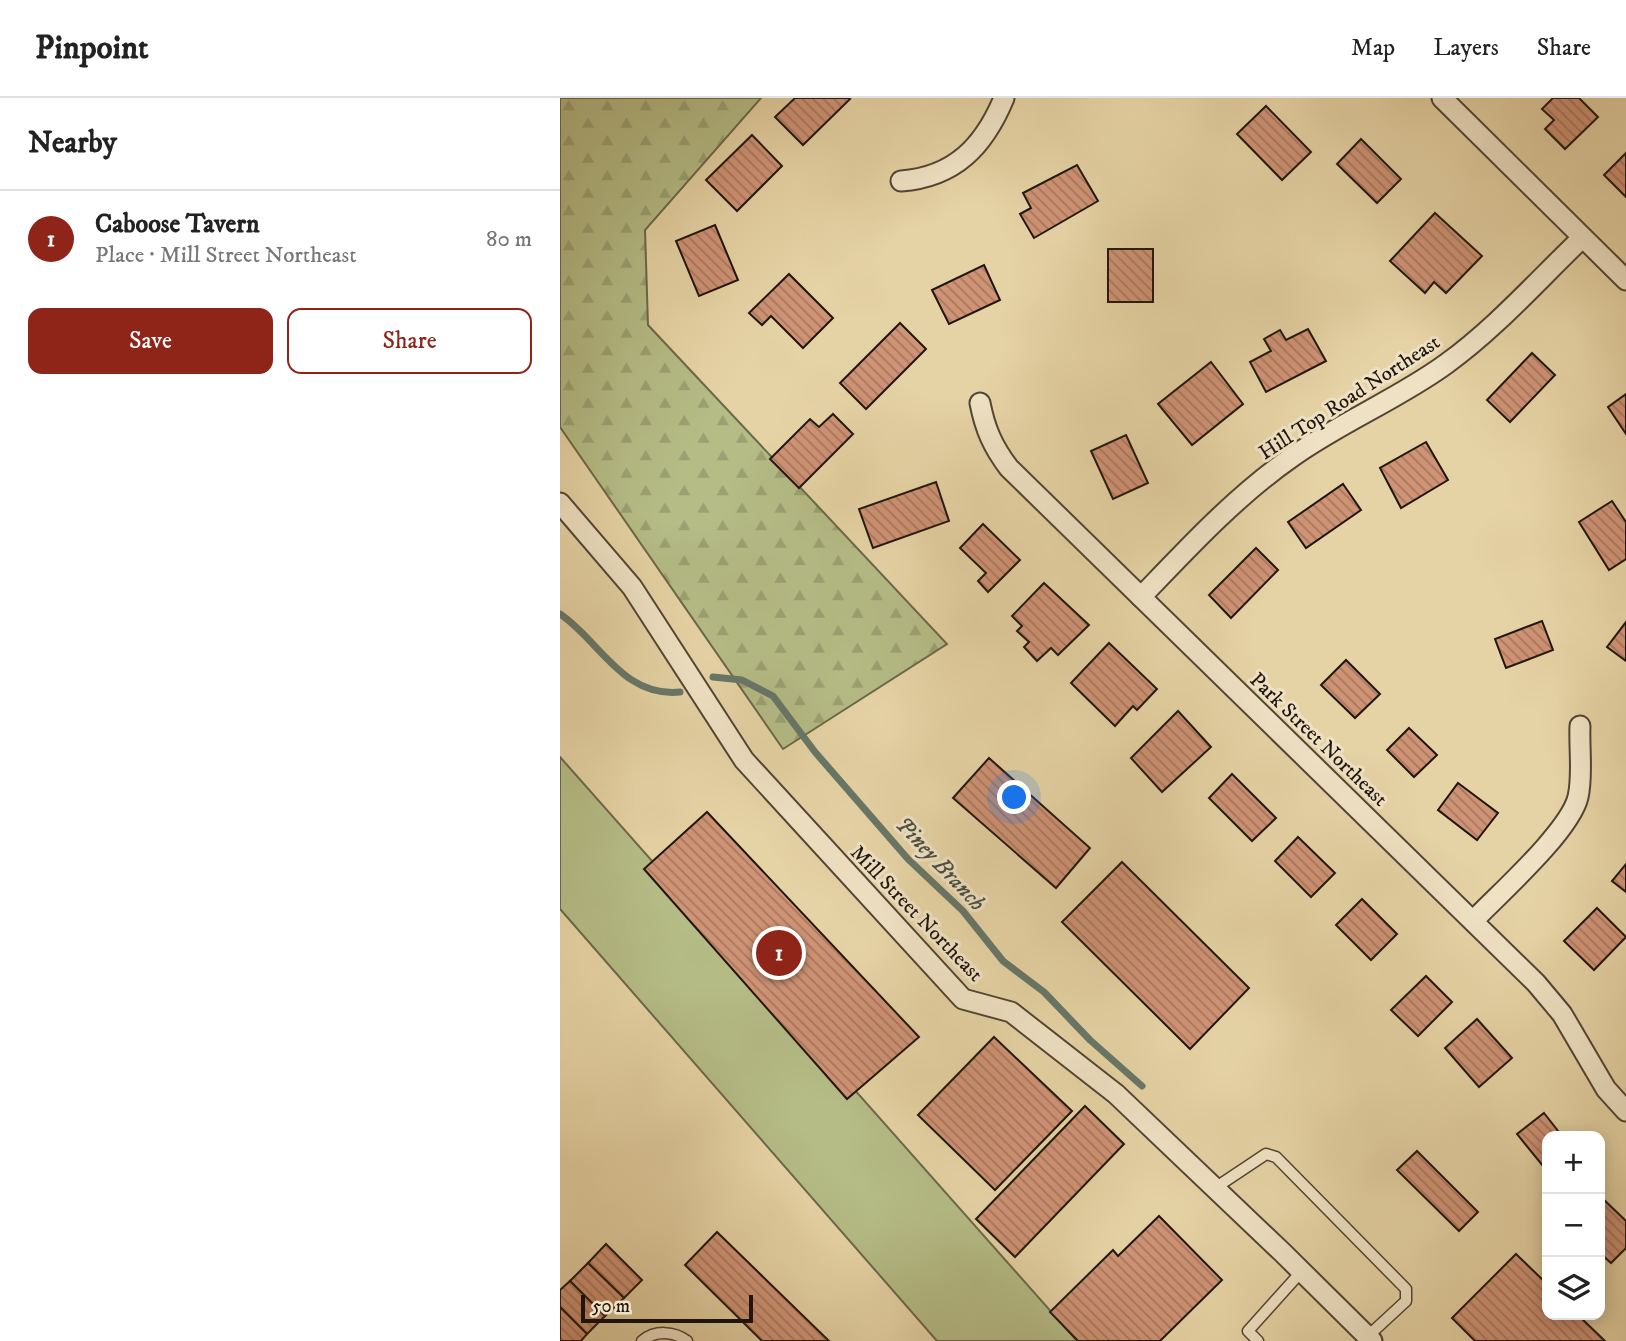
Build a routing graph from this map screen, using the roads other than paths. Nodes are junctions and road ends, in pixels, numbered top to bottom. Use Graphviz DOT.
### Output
graph roads {
  1 [pos="1004,98"];
  2 [pos="1442,98"];
  3 [pos="901,181"];
  4 [pos="1582,238"];
  5 [pos="1626,280"];
  6 [pos="980,403"];
  7 [pos="560,503"];
  8 [pos="1141,597"];
  9 [pos="1580,726"];
  10 [pos="1473,921"];
  11 [pos="1626,1111"];
  12 [pos="1215,1188"];
  13 [pos="1302,1271"];
  14 [pos="1369,1339"];
  15 [pos="642,1341"];
  16 [pos="687,1341"];
  17 [pos="1258,1341"];
  1 -- 3 [label="street"];
  2 -- 4 [label="street"];
  4 -- 5 [label="street"];
  4 -- 8 [label="street, Hill Top Road Northeast"];
  6 -- 8 [label="street, Park Street Northeast"];
  7 -- 12 [label="street, Mill Street Northeast"];
  8 -- 10 [label="street, Park Street Northeast"];
  9 -- 10 [label="street"];
  10 -- 11 [label="street, Park Street Northeast"];
  12 -- 13 [label="street, Mill Street Northeast"];
  12 -- 14 [label="lane"];
  13 -- 14 [label="street, Mill Street Northeast"];
  13 -- 17 [label="lane"];
  15 -- 16 [label="lane"];
}
